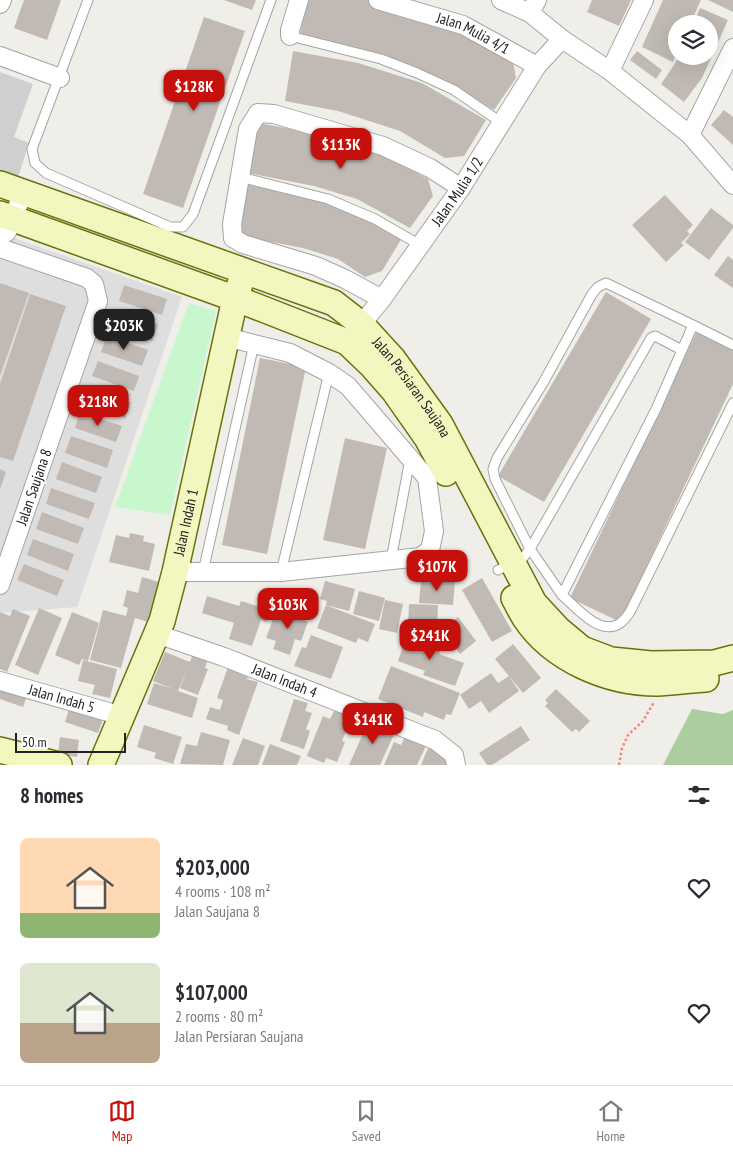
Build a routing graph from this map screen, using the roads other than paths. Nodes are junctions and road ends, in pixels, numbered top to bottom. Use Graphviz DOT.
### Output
graph roads {
  1 [pos="2,0"];
  2 [pos="88,0"];
  3 [pos="271,0"];
  4 [pos="299,0"];
  5 [pos="378,0"];
  6 [pos="501,0"];
  7 [pos="644,0"];
  8 [pos="0,4"];
  9 [pos="534,7"];
  10 [pos="290,36"];
  11 [pos="562,39"];
  12 [pos="733,48"];
  13 [pos="0,56"];
  14 [pos="537,66"];
  15 [pos="610,70"];
  16 [pos="60,78"];
  17 [pos="502,123"];
  18 [pos="690,135"];
  19 [pos="240,177"];
  20 [pos="0,184"];
  21 [pos="733,184"];
  22 [pos="461,188"];
  23 [pos="23,193"];
  24 [pos="5,225"];
  25 [pos="420,245"];
  26 [pos="0,248"];
  27 [pos="243,272"];
  28 [pos="235,299"];
  29 [pos="382,299"];
  30 [pos="693,325"];
  31 [pos="354,333"];
  32 [pos="226,337"];
  33 [pos="254,344"];
  34 [pos="733,345"];
  35 [pos="682,350"];
  36 [pos="329,373"];
  37 [pos="733,403"];
  38 [pos="410,458"];
  39 [pos="391,560"];
  40 [pos="175,572"];
  41 [pos="202,572"];
  42 [pos="281,572"];
  43 [pos="511,572"];
  44 [pos="0,584"];
  45 [pos="562,595"];
  46 [pos="157,634"];
  47 [pos="733,658"];
  48 [pos="733,674"];
  49 [pos="0,681"];
  50 [pos="122,716"];
  51 [pos="0,750"];
  52 [pos="59,765"];
  53 [pos="101,765"];
  54 [pos="456,765"];
  1 -- 8 [label="street"];
  2 -- 16 [label="lane"];
  3 -- 16 [label="lane"];
  4 -- 10 [label="street"];
  5 -- 14 [label="street, Jalan Mulia 4/1"];
  6 -- 9 [label="street"];
  7 -- 15 [label="street"];
  9 -- 11 [label="street"];
  10 -- 17 [label="lane"];
  11 -- 14 [label="street, Jalan Mulia 1/2"];
  11 -- 15 [label="street"];
  12 -- 18 [label="street"];
  13 -- 16 [label="street"];
  14 -- 17 [label="street, Jalan Mulia 1/2"];
  15 -- 18 [label="street"];
  17 -- 22 [label="street, Jalan Mulia 1/2"];
  18 -- 21 [label="street"];
  19 -- 22 [label="street"];
  19 -- 25 [label="lane"];
  19 -- 29 [label="street"];
  20 -- 23 [label="street, Jalan Persiaran Saujana"];
  22 -- 25 [label="street, Jalan Mulia 1/2"];
  23 -- 24 [label="street"];
  23 -- 27 [label="street, Jalan Persiaran Saujana"];
  24 -- 28 [label="street, Jalan Persiaran Saujana"];
  25 -- 29 [label="street, Jalan Mulia 1/2"];
  26 -- 44 [label="street, Jalan Saujana 8"];
  27 -- 28 [label="street, Jalan Indah 1"];
  27 -- 31 [label="street, Jalan Persiaran Saujana"];
  28 -- 31 [label="street, Jalan Persiaran Saujana"];
  28 -- 32 [label="street, Jalan Indah 1"];
  29 -- 31 [label="street, Jalan Mulia 1/2"];
  30 -- 34 [label="lane"];
  30 -- 35 [label="lane"];
  30 -- 43 [label="lane"];
  31 -- 43 [label="street, Jalan Persiaran Saujana"];
  32 -- 33 [label="street"];
  32 -- 40 [label="street, Jalan Indah 1"];
  33 -- 36 [label="street"];
  33 -- 41 [label="lane"];
  35 -- 43 [label="lane"];
  35 -- 45 [label="lane"];
  36 -- 38 [label="street"];
  36 -- 42 [label="lane"];
  37 -- 45 [label="lane"];
  38 -- 39 [label="lane"];
  38 -- 39 [label="street"];
  39 -- 42 [label="street"];
  40 -- 41 [label="street"];
  40 -- 46 [label="street, Jalan Indah 1"];
  41 -- 42 [label="street"];
  43 -- 45 [label="lane"];
  43 -- 47 [label="street, Jalan Persiaran Saujana"];
  43 -- 48 [label="street, Jalan Persiaran Saujana"];
  46 -- 50 [label="street, Jalan Indah 1"];
  46 -- 54 [label="street, Jalan Indah 4"];
  49 -- 50 [label="street, Jalan Indah 5"];
  50 -- 53 [label="street, Jalan Indah 1"];
  51 -- 52 [label="street"];
}
